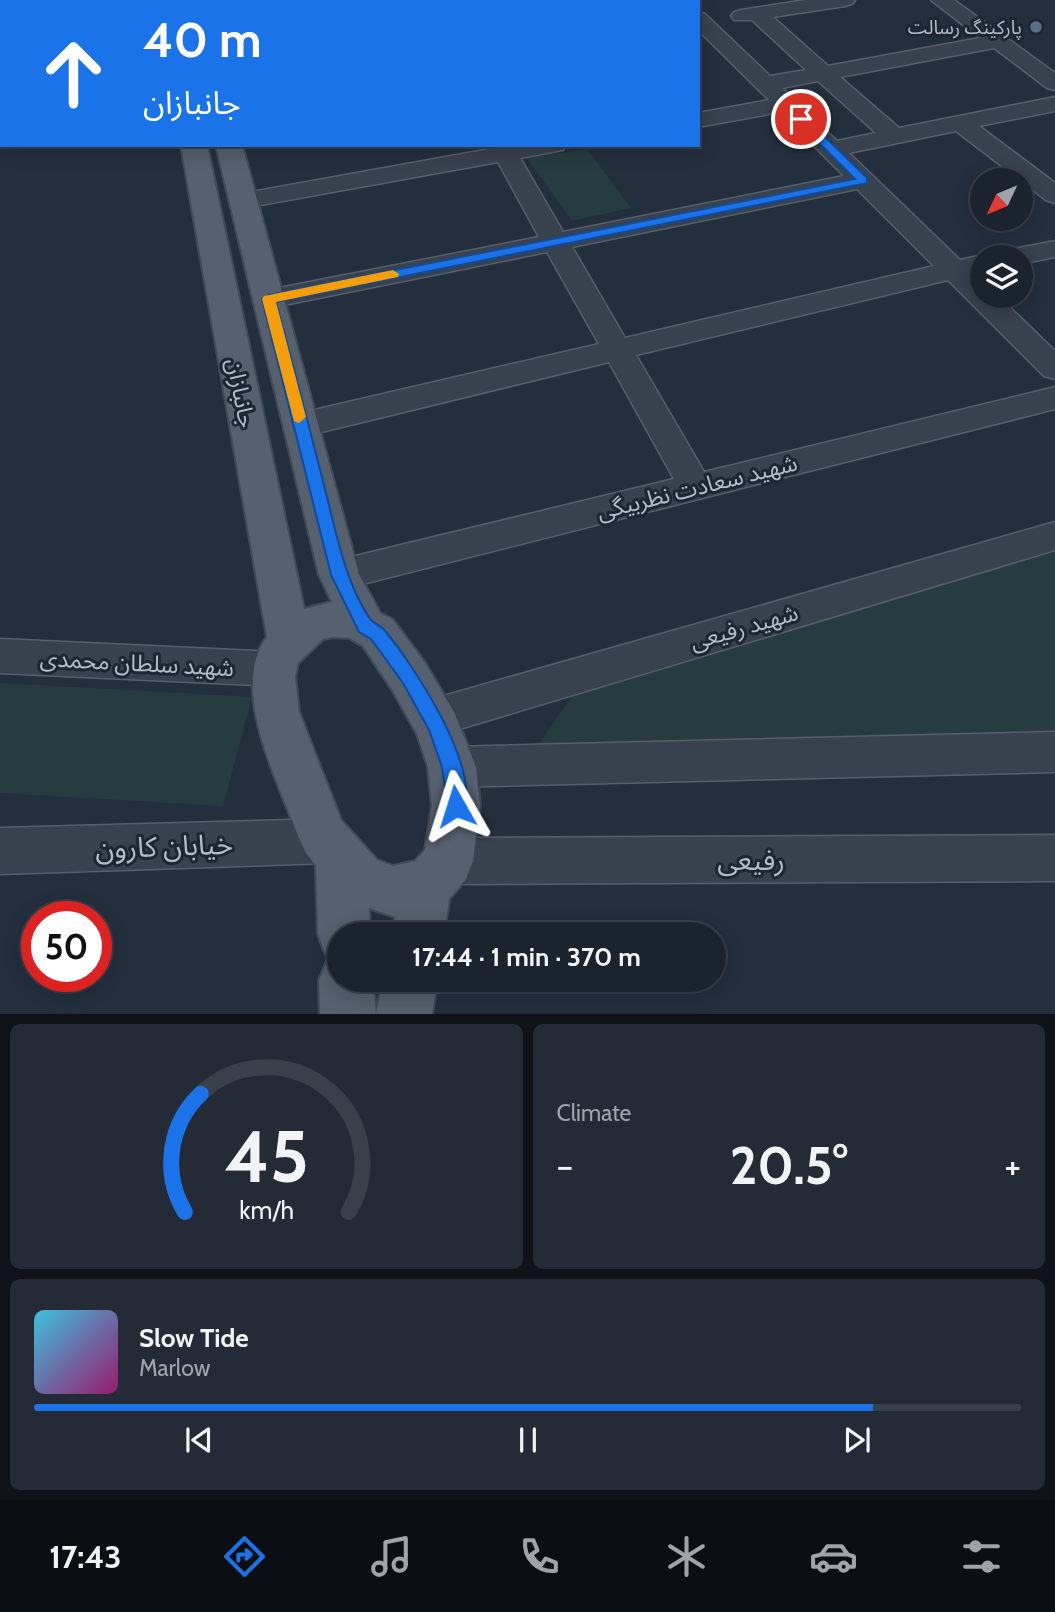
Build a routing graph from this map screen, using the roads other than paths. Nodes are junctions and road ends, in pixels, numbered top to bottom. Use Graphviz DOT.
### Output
graph roads {
  1 [pos="840,0"];
  2 [pos="941,0"];
  3 [pos="756,13"];
  4 [pos="705,32"];
  5 [pos="998,41"];
  6 [pos="822,73"];
  7 [pos="1055,83"];
  8 [pos="765,84"];
  9 [pos="786,104"];
  10 [pos="1055,104"];
  11 [pos="700,120"];
  12 [pos="960,123"];
  13 [pos="893,136"];
  14 [pos="194,147"];
  15 [pos="230,147"];
  16 [pos="534,147"];
  17 [pos="832,149"];
  18 [pos="503,150"];
  19 [pos="863,180"];
  20 [pos="1053,192"];
  21 [pos="244,200"];
  22 [pos="556,242"];
  23 [pos="1055,249"];
  24 [pos="1033,253"];
  25 [pos="968,266"];
  26 [pos="269,299"];
  27 [pos="617,349"];
  28 [pos="1055,369"];
  29 [pos="1055,398"];
  30 [pos="301,425"];
  31 [pos="696,488"];
  32 [pos="1055,536"];
  33 [pos="340,575"];
  34 [pos="365,626"];
  35 [pos="282,655"];
  36 [pos="0,656"];
  37 [pos="433,718"];
  38 [pos="1055,752"];
  39 [pos="452,767"];
  40 [pos="334,849"];
  41 [pos="0,850"];
  42 [pos="1055,858"];
  43 [pos="437,873"];
  44 [pos="343,922"];
  45 [pos="422,922"];
  46 [pos="347,992"];
  47 [pos="408,992"];
  48 [pos="348,1013"];
  49 [pos="404,1013"];
  1 -- 3 [label="street"];
  2 -- 5 [label="street"];
  3 -- 4 [label="street"];
  3 -- 6 [label="street"];
  4 -- 8 [label="street"];
  5 -- 6 [label="street"];
  5 -- 7 [label="street"];
  6 -- 8 [label="street"];
  6 -- 13 [label="street"];
  8 -- 9 [label="street"];
  9 -- 11 [label="street"];
  9 -- 17 [label="street"];
  10 -- 12 [label="street"];
  12 -- 13 [label="street"];
  12 -- 20 [label="street"];
  13 -- 17 [label="street"];
  14 -- 35 [label="main road, جانبازان"];
  15 -- 21 [label="main road"];
  16 -- 18 [label="street"];
  17 -- 19 [label="street"];
  18 -- 21 [label="street"];
  18 -- 22 [label="street"];
  19 -- 22 [label="street"];
  19 -- 25 [label="street"];
  21 -- 26 [label="main road"];
  22 -- 26 [label="street"];
  22 -- 27 [label="street"];
  23 -- 24 [label="street"];
  25 -- 27 [label="street"];
  25 -- 28 [label="street"];
  26 -- 30 [label="main road"];
  27 -- 30 [label="street"];
  27 -- 31 [label="street"];
  29 -- 31 [label="street, شهید سعادت نظربیگی"];
  30 -- 33 [label="main road"];
  31 -- 33 [label="street, شهید سعادت نظربیگی"];
  32 -- 37 [label="street, شهید رفیعی"];
  33 -- 34 [label="main road"];
  34 -- 35 [label="main road"];
  34 -- 37 [label="main road"];
  35 -- 36 [label="street, شهید سلطان محمدی"];
  35 -- 40 [label="main road, جانبازان"];
  37 -- 39 [label="main road"];
  38 -- 39 [label="street"];
  39 -- 43 [label="main road"];
  40 -- 41 [label="street, خیابان کارون"];
  40 -- 43 [label="main road"];
  40 -- 44 [label="main road"];
  42 -- 43 [label="street, رفیعی"];
  43 -- 45 [label="main road"];
  46 -- 48 [label="main road"];
  47 -- 49 [label="main road"];
}
